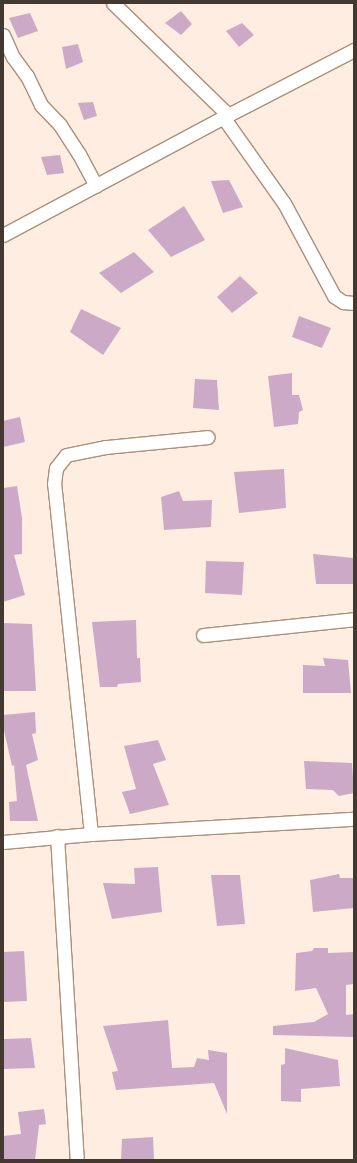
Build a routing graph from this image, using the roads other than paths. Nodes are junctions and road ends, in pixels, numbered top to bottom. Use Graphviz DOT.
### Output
graph roads {
  1 [pos="113,3"];
  2 [pos="3,35"];
  3 [pos="354,50"];
  4 [pos="225,116"];
  5 [pos="96,186"];
  6 [pos="3,235"];
  7 [pos="354,303"];
  8 [pos="208,437"];
  9 [pos="354,619"];
  10 [pos="203,635"];
  11 [pos="354,819"];
  12 [pos="91,834"];
  13 [pos="58,836"];
  14 [pos="3,842"];
  15 [pos="77,1160"];
  1 -- 4 [label="street"];
  2 -- 5 [label="street"];
  3 -- 4 [label="street"];
  4 -- 5 [label="street"];
  4 -- 7 [label="street"];
  5 -- 6 [label="street"];
  8 -- 12 [label="street"];
  9 -- 10 [label="street"];
  11 -- 12 [label="street"];
  12 -- 13 [label="street"];
  13 -- 14 [label="street"];
  13 -- 15 [label="street"];
}
